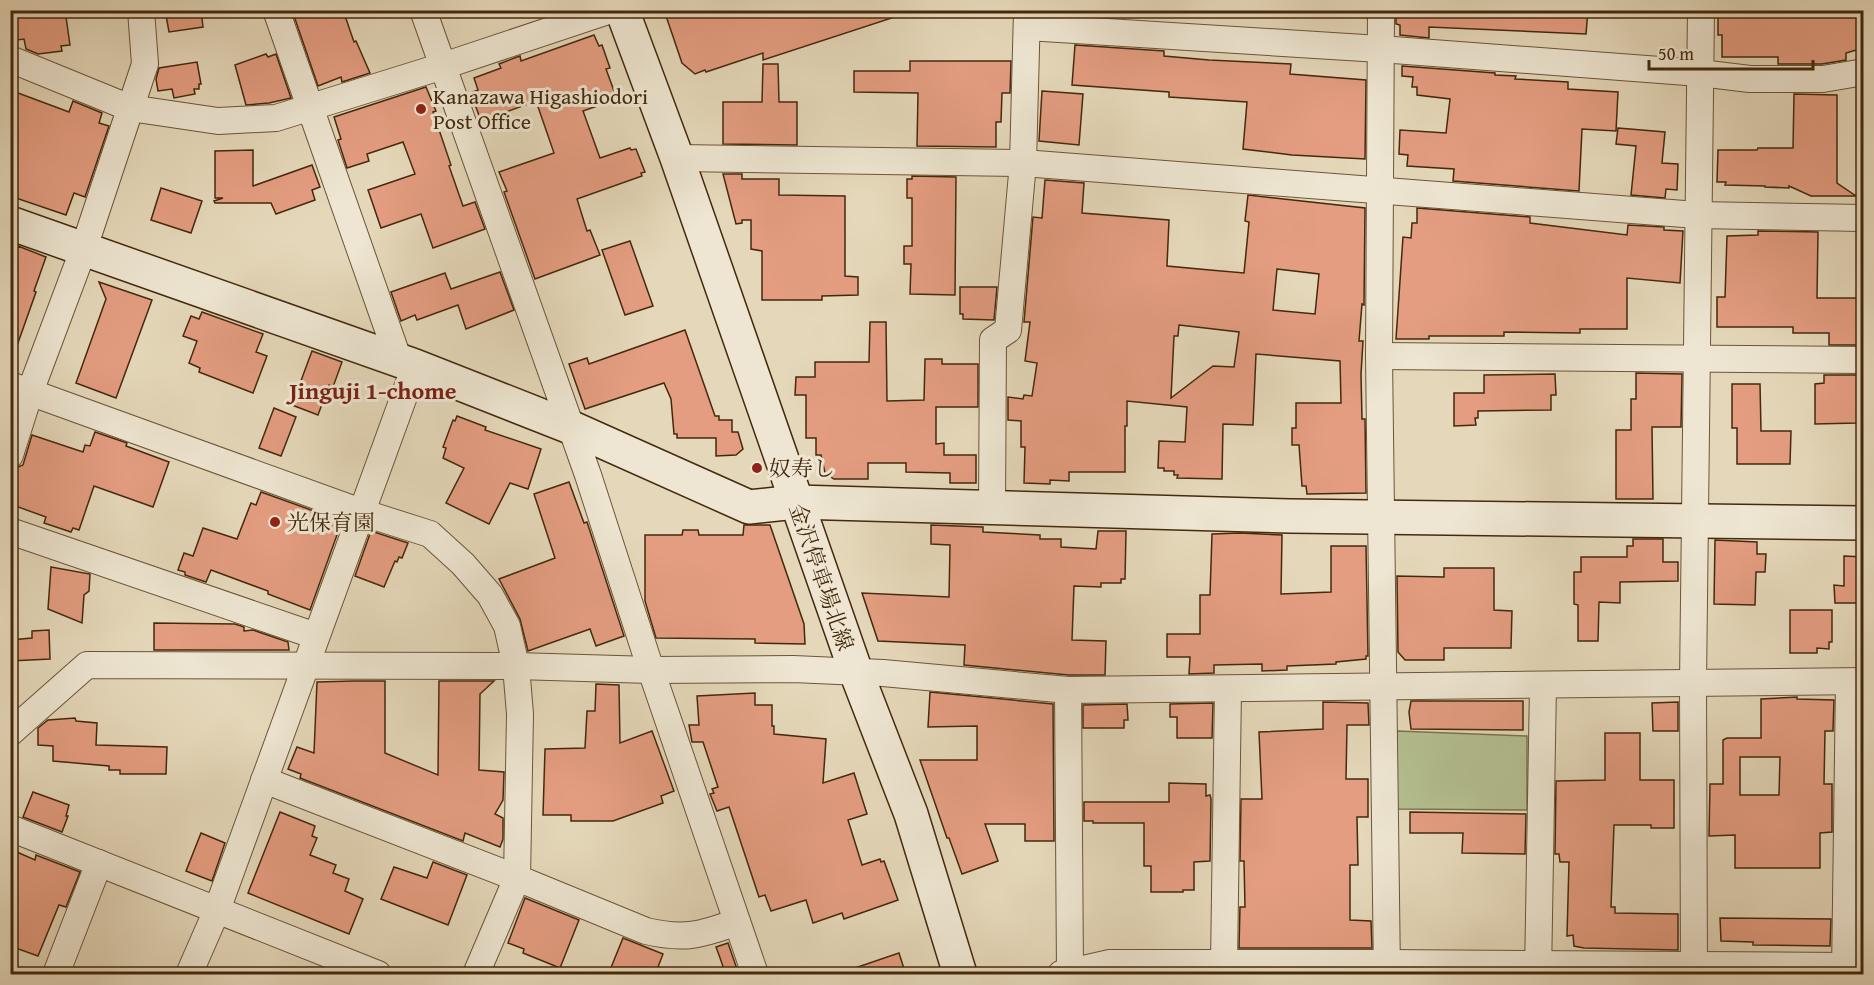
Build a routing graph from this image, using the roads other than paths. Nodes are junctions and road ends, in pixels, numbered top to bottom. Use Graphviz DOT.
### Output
graph roads {
  1 [pos="141,10"];
  2 [pos="276,10"];
  3 [pos="423,10"];
  4 [pos="611,10"];
  5 [pos="622,10"];
  6 [pos="1381,10"];
  7 [pos="1701,10"];
  8 [pos="1027,19"];
  9 [pos="1380,49"];
  10 [pos="10,59"];
  11 [pos="443,66"];
  12 [pos="1863,72"];
  13 [pos="1700,73"];
  14 [pos="310,107"];
  15 [pos="130,108"];
  16 [pos="676,158"];
  17 [pos="1023,163"];
  18 [pos="1378,190"];
  19 [pos="1697,215"];
  20 [pos="1863,218"];
  21 [pos="10,223"];
  22 [pos="84,248"];
  23 [pos="1379,356"];
  24 [pos="1696,358"];
  25 [pos="1863,360"];
  26 [pos="407,363"];
  27 [pos="20,388"];
  28 [pos="570,427"];
  29 [pos="10,455"];
  30 [pos="796,502"];
  31 [pos="992,508"];
  32 [pos="362,512"];
  33 [pos="1381,518"];
  34 [pos="1694,522"];
  35 [pos="1863,524"];
  36 [pos="10,531"];
  37 [pos="316,636"];
  38 [pos="305,666"];
  39 [pos="516,666"];
  40 [pos="651,670"];
  41 [pos="856,672"];
  42 [pos="1856,682"];
  43 [pos="1693,683"];
  44 [pos="1543,685"];
  45 [pos="1383,687"];
  46 [pos="1228,688"];
  47 [pos="1068,690"];
  48 [pos="10,733"];
  49 [pos="264,780"];
  50 [pos="10,828"];
  51 [pos="99,863"];
  52 [pos="517,878"];
  53 [pos="217,910"];
  54 [pos="737,922"];
  55 [pos="1224,963"];
  56 [pos="1387,969"];
  57 [pos="1538,969"];
  58 [pos="1694,969"];
  59 [pos="1845,970"];
  60 [pos="1065,973"];
  61 [pos="56,975"];
  62 [pos="189,975"];
  63 [pos="378,975"];
  64 [pos="476,975"];
  65 [pos="755,975"];
  66 [pos="960,975"];
  1 -- 15 [label="street"];
  2 -- 14 [label="street"];
  3 -- 11 [label="street"];
  4 -- 11 [label="street"];
  5 -- 16 [label="street, 金沢停車場北線"];
  6 -- 9 [label="street"];
  7 -- 13 [label="street"];
  8 -- 9 [label="street"];
  8 -- 17 [label="street"];
  9 -- 13 [label="street"];
  9 -- 18 [label="street"];
  10 -- 15 [label="street"];
  11 -- 14 [label="street"];
  11 -- 28 [label="street"];
  12 -- 13 [label="street"];
  13 -- 19 [label="street"];
  14 -- 15 [label="street"];
  14 -- 26 [label="street"];
  15 -- 22 [label="street"];
  16 -- 17 [label="street"];
  16 -- 30 [label="street, 金沢停車場北線"];
  17 -- 18 [label="street"];
  17 -- 31 [label="street"];
  18 -- 19 [label="street"];
  18 -- 23 [label="street"];
  19 -- 20 [label="street"];
  19 -- 24 [label="street"];
  21 -- 22 [label="street"];
  22 -- 26 [label="street"];
  22 -- 27 [label="street"];
  23 -- 24 [label="street"];
  23 -- 33 [label="street"];
  24 -- 25 [label="street"];
  24 -- 34 [label="street"];
  26 -- 28 [label="street"];
  26 -- 32 [label="street"];
  27 -- 29 [label="street"];
  27 -- 32 [label="street"];
  28 -- 30 [label="street"];
  28 -- 40 [label="street"];
  30 -- 31 [label="street"];
  30 -- 41 [label="street, 金沢停車場北線"];
  31 -- 33 [label="street"];
  32 -- 37 [label="street"];
  32 -- 39 [label="street"];
  33 -- 34 [label="street"];
  33 -- 45 [label="street"];
  34 -- 35 [label="street"];
  34 -- 43 [label="street"];
  36 -- 37 [label="street"];
  37 -- 38 [label="street"];
  38 -- 39 [label="street"];
  38 -- 48 [label="street"];
  38 -- 49 [label="street"];
  39 -- 40 [label="street"];
  39 -- 52 [label="street"];
  40 -- 41 [label="street"];
  40 -- 54 [label="street"];
  41 -- 47 [label="street"];
  41 -- 66 [label="street, 金沢停車場北線"];
  42 -- 43 [label="street"];
  42 -- 59 [label="street"];
  43 -- 44 [label="street"];
  43 -- 58 [label="street"];
  44 -- 45 [label="street"];
  44 -- 57 [label="street"];
  45 -- 46 [label="street"];
  45 -- 56 [label="street"];
  46 -- 47 [label="street"];
  46 -- 55 [label="street"];
  47 -- 60 [label="street"];
  49 -- 52 [label="street"];
  49 -- 53 [label="street"];
  50 -- 51 [label="street"];
  51 -- 53 [label="street"];
  51 -- 61 [label="street"];
  52 -- 54 [label="street"];
  52 -- 64 [label="street"];
  53 -- 62 [label="street"];
  53 -- 63 [label="street"];
  54 -- 65 [label="street"];
  55 -- 56 [label="street"];
  55 -- 60 [label="street"];
  56 -- 57 [label="street"];
  57 -- 58 [label="street"];
  58 -- 59 [label="street"];
}
